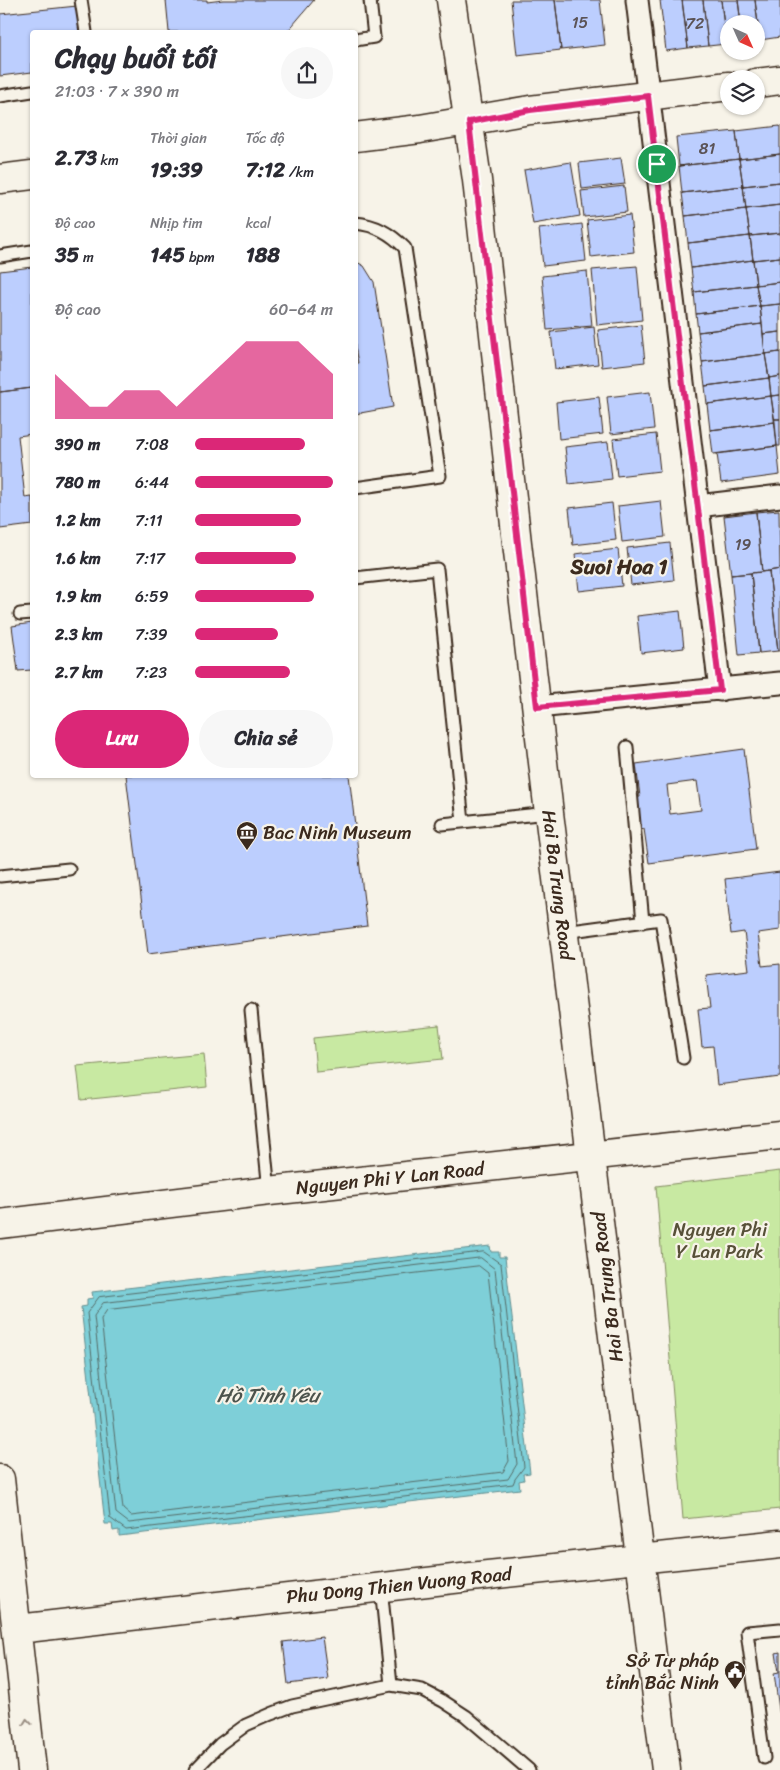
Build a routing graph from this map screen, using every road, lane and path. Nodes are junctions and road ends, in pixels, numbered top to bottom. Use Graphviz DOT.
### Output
graph roads {
  1 [pos="81,0"];
  2 [pos="370,0"];
  3 [pos="451,0"];
  4 [pos="637,0"];
  5 [pos="86,30"];
  6 [pos="358,40"];
  7 [pos="780,80"];
  8 [pos="765,82"];
  9 [pos="720,87"];
  10 [pos="30,91"];
  11 [pos="0,96"];
  12 [pos="648,96"];
  13 [pos="469,122"];
  14 [pos="358,137"];
  15 [pos="30,175"];
  16 [pos="0,179"];
  17 [pos="358,224"];
  18 [pos="30,251"];
  19 [pos="0,256"];
  20 [pos="358,488"];
  21 [pos="780,496"];
  22 [pos="698,506"];
  23 [pos="358,578"];
  24 [pos="30,612"];
  25 [pos="20,614"];
  26 [pos="780,683"];
  27 [pos="720,690"];
  28 [pos="537,707"];
  29 [pos="627,747"];
  30 [pos="549,813"];
  31 [pos="463,822"];
  32 [pos="442,824"];
  33 [pos="69,869"];
  34 [pos="0,876"];
  35 [pos="644,922"];
  36 [pos="564,932"];
  37 [pos="251,1010"];
  38 [pos="683,1058"];
  39 [pos="780,1135"];
  40 [pos="591,1156"];
  41 [pos="268,1191"];
  42 [pos="0,1224"];
  43 [pos="0,1479"];
  44 [pos="780,1544"];
  45 [pos="640,1558"];
  46 [pos="381,1587"];
  47 [pos="18,1629"];
  48 [pos="780,1629"];
  49 [pos="391,1685"];
  50 [pos="764,1758"];
  51 [pos="32,1770"];
  52 [pos="195,1770"];
  53 [pos="529,1770"];
  54 [pos="666,1770"];
  1 -- 5 [label="lane"];
  2 -- 6 [label="lane"];
  3 -- 13 [label="main road, Hai Ba Trung Road"];
  4 -- 12 [label="street"];
  7 -- 8 [label="main road"];
  9 -- 12 [label="main road"];
  10 -- 11 [label="lane"];
  12 -- 13 [label="main road"];
  12 -- 22 [label="street"];
  13 -- 14 [label="main road"];
  13 -- 28 [label="main road, Hai Ba Trung Road"];
  15 -- 16 [label="main road"];
  17 -- 20 [label="lane"];
  18 -- 19 [label="lane"];
  21 -- 22 [label="street"];
  22 -- 27 [label="street"];
  23 -- 31 [label="lane"];
  24 -- 25 [label="lane"];
  26 -- 27 [label="street"];
  27 -- 28 [label="street"];
  28 -- 30 [label="main road, Hai Ba Trung Road"];
  29 -- 35 [label="lane"];
  30 -- 31 [label="lane"];
  30 -- 36 [label="main road, Hai Ba Trung Road"];
  31 -- 32 [label="lane"];
  33 -- 34 [label="lane"];
  35 -- 36 [label="lane"];
  35 -- 38 [label="lane"];
  36 -- 40 [label="main road, Hai Ba Trung Road"];
  37 -- 41 [label="lane"];
  39 -- 40 [label="main road, Nguyen Phi Y Lan Road"];
  40 -- 41 [label="main road, Nguyen Phi Y Lan Road"];
  40 -- 45 [label="main road, Hai Ba Trung Road"];
  41 -- 42 [label="main road, Nguyen Phi Y Lan Road"];
  43 -- 47 [label="main road"];
  44 -- 45 [label="main road, Phu Dong Thien Vuong Road"];
  45 -- 46 [label="main road, Phu Dong Thien Vuong Road"];
  45 -- 54 [label="main road, Hai Ba Trung Road"];
  46 -- 47 [label="main road, Phu Dong Thien Vuong Road"];
  46 -- 49 [label="lane"];
  51 -- 47 [label="main road, one-way"];
  48 -- 50 [label="lane"];
  49 -- 52 [label="lane"];
  49 -- 53 [label="lane"];
}
